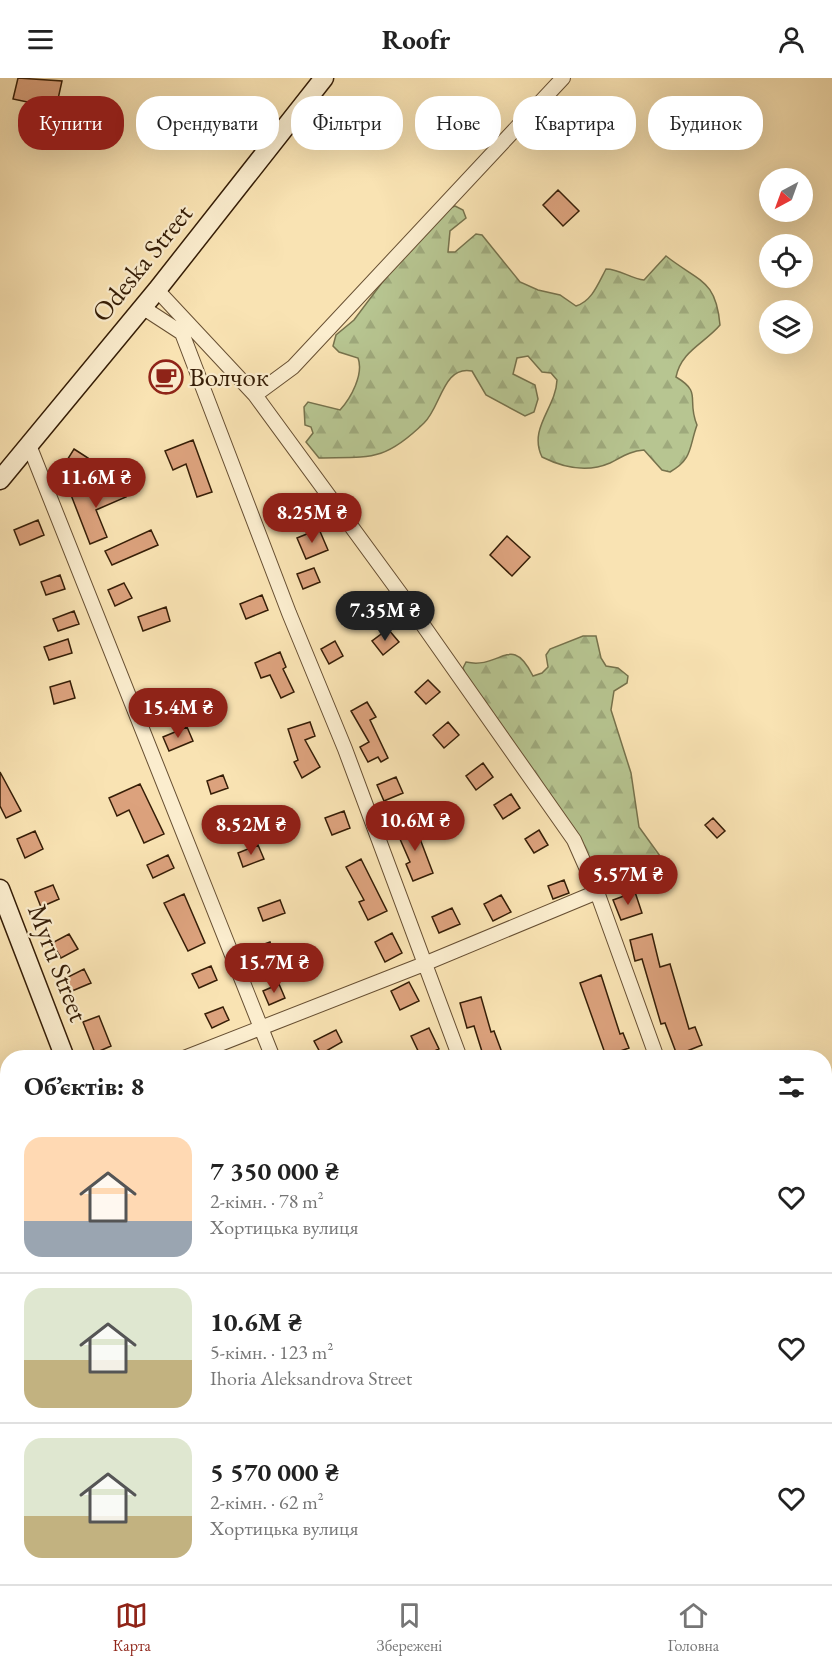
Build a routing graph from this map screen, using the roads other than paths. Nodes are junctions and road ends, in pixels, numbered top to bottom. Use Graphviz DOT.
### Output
graph roads {
  1 [pos="324,78"];
  2 [pos="563,78"];
  3 [pos="157,290"];
  4 [pos="142,307"];
  5 [pos="255,395"];
  6 [pos="29,445"];
  7 [pos="0,480"];
  8 [pos="0,889"];
  9 [pos="597,892"];
  10 [pos="424,964"];
  11 [pos="261,1027"];
  12 [pos="62,1050"];
  13 [pos="204,1050"];
  14 [pos="270,1050"];
  15 [pos="457,1050"];
  16 [pos="654,1050"];
  1 -- 3 [label="street, Odeska Street"];
  2 -- 5 [label="street"];
  3 -- 4 [label="street, Odeska Street"];
  3 -- 5 [label="street"];
  4 -- 6 [label="street, Odeska Street"];
  4 -- 10 [label="street"];
  5 -- 9 [label="street"];
  6 -- 7 [label="street, Odeska Street"];
  6 -- 11 [label="street"];
  8 -- 12 [label="street, Myru Street"];
  9 -- 10 [label="street"];
  9 -- 16 [label="street"];
  10 -- 11 [label="street"];
  10 -- 15 [label="street"];
  11 -- 13 [label="street"];
  11 -- 14 [label="street"];
}
